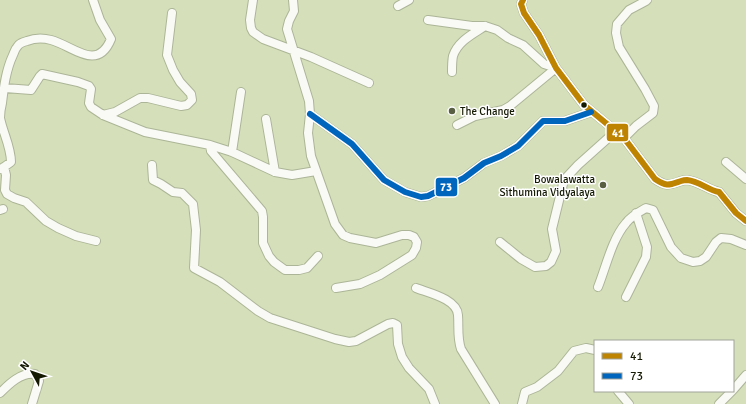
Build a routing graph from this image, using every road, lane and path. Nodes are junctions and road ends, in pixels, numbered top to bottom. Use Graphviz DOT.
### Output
graph roads {
  1 [pos="93,0"];
  2 [pos="253,0"];
  3 [pos="294,0"];
  4 [pos="410,0"];
  5 [pos="647,0"];
  6 [pos="520,2"];
  7 [pos="398,6"];
  8 [pos="172,13"];
  9 [pos="428,20"];
  10 [pos="485,26"];
  11 [pos="293,51"];
  12 [pos="556,68"];
  13 [pos="452,72"];
  14 [pos="370,83"];
  15 [pos="4,88"];
  16 [pos="241,92"];
  17 [pos="591,112"];
  18 [pos="310,114"];
  19 [pos="104,115"];
  20 [pos="266,119"];
  21 [pos="457,125"];
  22 [pos="616,131"];
  23 [pos="624,138"];
  24 [pos="210,145"];
  25 [pos="232,152"];
  26 [pos="726,162"];
  27 [pos="152,165"];
  28 [pos="2,168"];
  29 [pos="316,171"];
  30 [pos="275,172"];
  31 [pos="746,179"];
  32 [pos="636,214"];
  33 [pos="746,221"];
  34 [pos="96,241"];
  35 [pos="500,242"];
  36 [pos="746,244"];
  37 [pos="318,256"];
  38 [pos="598,287"];
  39 [pos="336,288"];
  40 [pos="416,288"];
  41 [pos="626,297"];
  42 [pos="594,350"];
  43 [pos="746,375"];
  44 [pos="734,388"];
  45 [pos="619,392"];
  46 [pos="730,392"];
  47 [pos="0,393"];
  48 [pos="32,404"];
  49 [pos="435,404"];
  50 [pos="495,404"];
  51 [pos="522,404"];
  52 [pos="629,404"];
  53 [pos="720,404"];
  1 -- 15 [label="street"];
  2 -- 11 [label="street"];
  3 -- 11 [label="street"];
  4 -- 7 [label="street"];
  5 -- 23 [label="street"];
  6 -- 12 [label="street"];
  8 -- 19 [label="street"];
  9 -- 10 [label="street"];
  10 -- 12 [label="street"];
  10 -- 13 [label="street"];
  11 -- 14 [label="street"];
  11 -- 18 [label="street"];
  12 -- 17 [label="street"];
  12 -- 21 [label="street"];
  15 -- 19 [label="street"];
  15 -- 28 [label="street"];
  16 -- 25 [label="street"];
  17 -- 18 [label="street"];
  17 -- 22 [label="street"];
  18 -- 29 [label="street"];
  19 -- 24 [label="street"];
  20 -- 30 [label="street"];
  22 -- 23 [label="street"];
  22 -- 35 [label="street"];
  23 -- 33 [label="street"];
  24 -- 25 [label="street"];
  24 -- 37 [label="street"];
  25 -- 30 [label="street"];
  26 -- 31 [label="street"];
  27 -- 49 [label="street"];
  28 -- 34 [label="street"];
  29 -- 30 [label="street"];
  29 -- 39 [label="street"];
  32 -- 36 [label="street"];
  32 -- 38 [label="street"];
  32 -- 41 [label="street"];
  40 -- 50 [label="street"];
  42 -- 51 [label="street"];
  43 -- 44 [label="street"];
  45 -- 52 [label="street"];
  46 -- 53 [label="street"];
  47 -- 48 [label="street"];
}
